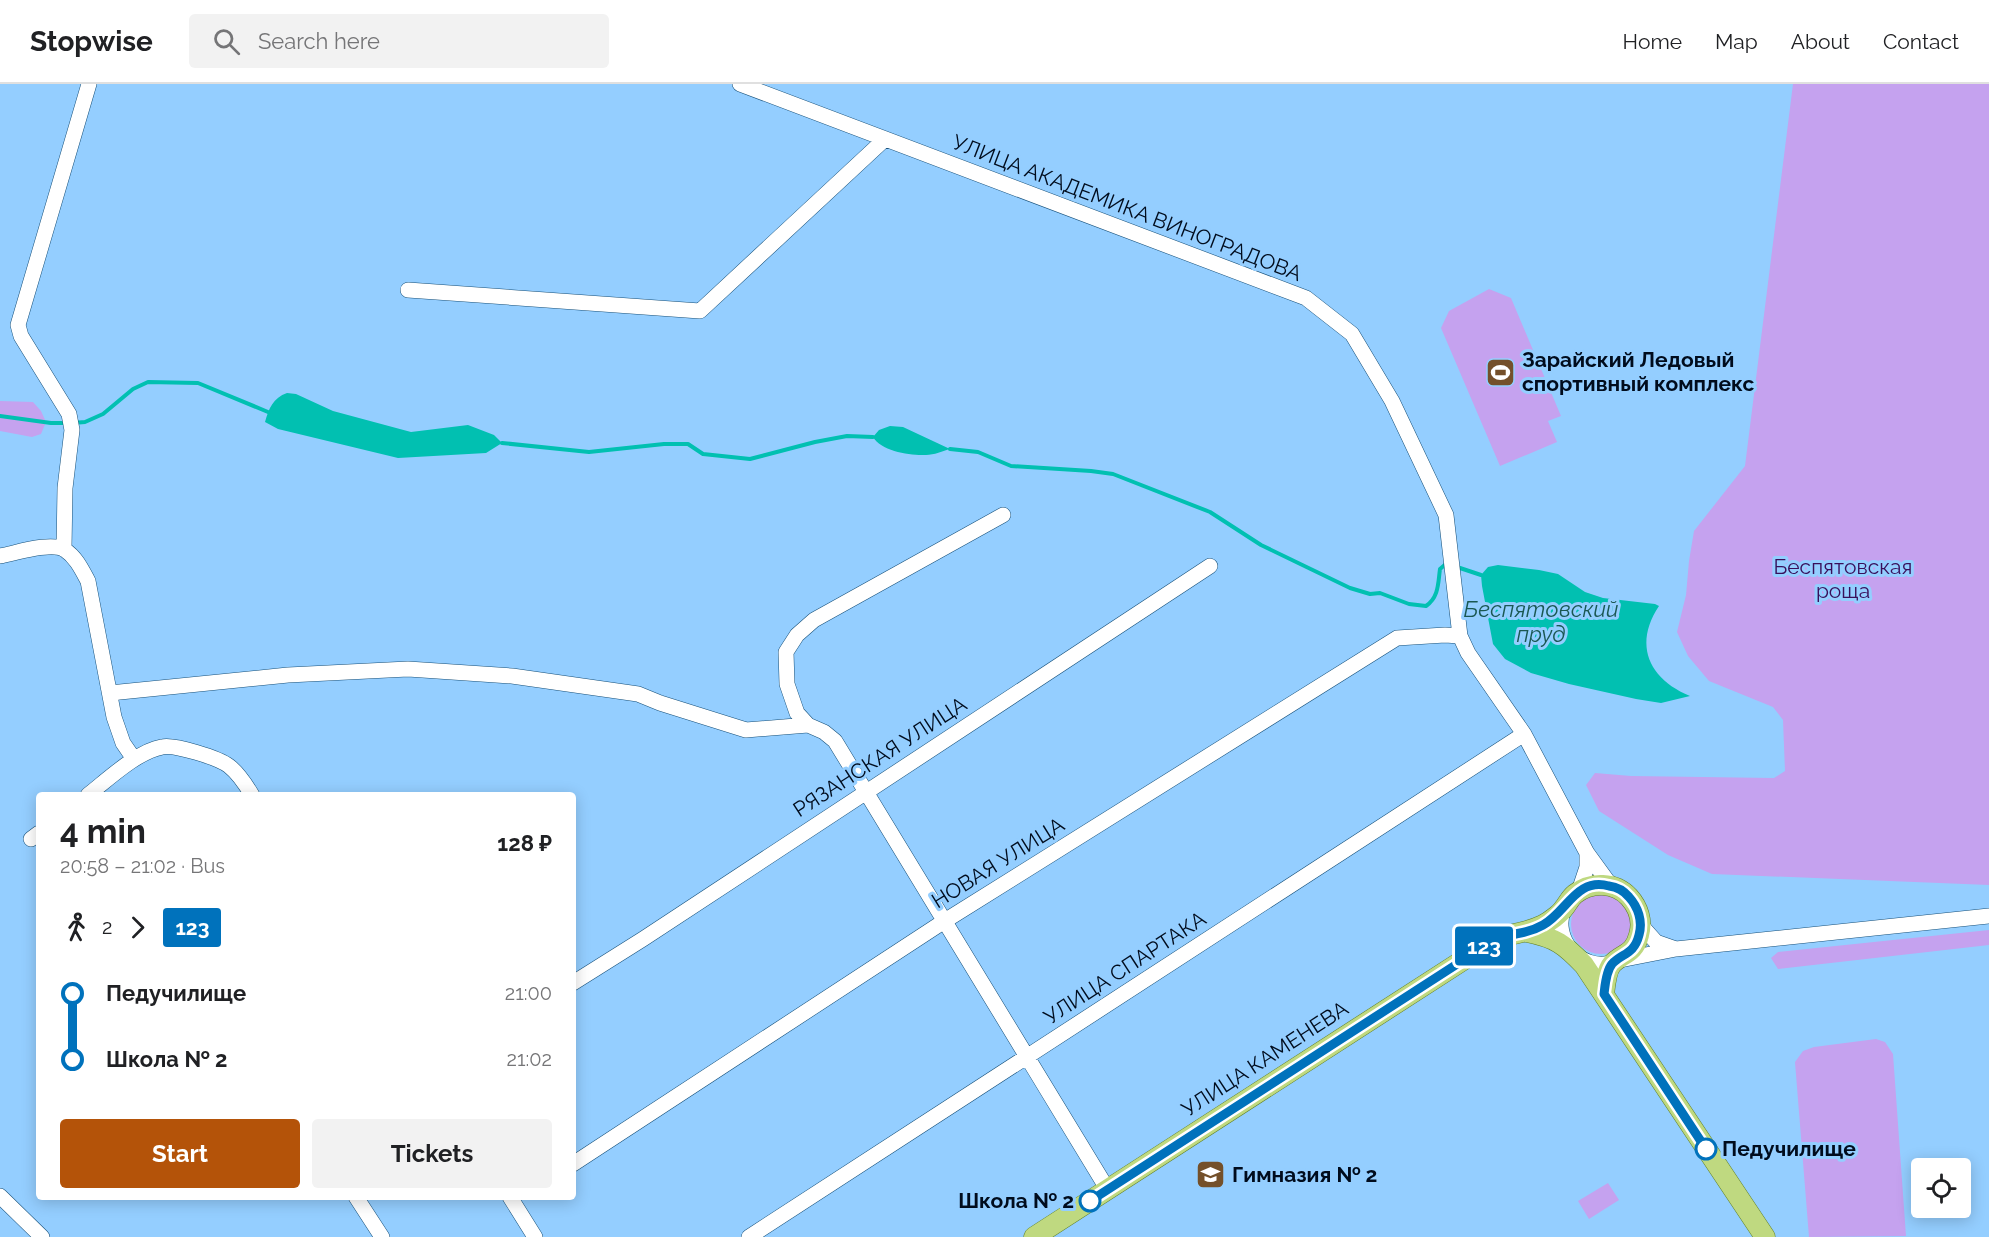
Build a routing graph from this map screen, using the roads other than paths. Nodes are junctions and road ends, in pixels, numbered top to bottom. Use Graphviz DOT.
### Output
graph roads {
  1 [pos="89,84"];
  2 [pos="741,84"];
  3 [pos="885,140"];
  4 [pos="408,290"];
  5 [pos="1003,515"];
  6 [pos="64,549"];
  7 [pos="0,556"];
  8 [pos="1210,566"];
  9 [pos="1460,636"];
  10 [pos="110,693"];
  11 [pos="808,725"];
  12 [pos="1524,734"];
  13 [pos="134,759"];
  14 [pos="92,792"];
  15 [pos="250,792"];
  16 [pos="865,792"];
  17 [pos="1587,853"];
  18 [pos="1611,886"];
  19 [pos="1579,891"];
  20 [pos="1564,908"];
  21 [pos="1989,916"];
  22 [pos="943,922"];
  23 [pos="1640,924"];
  24 [pos="1527,932"];
  25 [pos="1569,948"];
  26 [pos="1676,949"];
  27 [pos="1616,961"];
  28 [pos="576,981"];
  29 [pos="1604,994"];
  30 [pos="1026,1057"];
  31 [pos="576,1162"];
  32 [pos="1108,1190"];
  33 [pos="0,1196"];
  34 [pos="358,1200"];
  35 [pos="516,1200"];
  36 [pos="42,1237"];
  37 [pos="382,1237"];
  38 [pos="535,1237"];
  39 [pos="749,1237"];
  40 [pos="1034,1237"];
  41 [pos="1765,1237"];
  1 -- 6 [label="street"];
  2 -- 3 [label="street, УЛИЦА АКАДЕМИКА ВИНОГРАДОВА"];
  3 -- 4 [label="street"];
  3 -- 9 [label="street, УЛИЦА АКАДЕМИКА ВИНОГРАДОВА"];
  5 -- 11 [label="street"];
  6 -- 7 [label="street"];
  6 -- 10 [label="street"];
  8 -- 16 [label="street, РЯЗАНСКАЯ УЛИЦА"];
  9 -- 12 [label="street"];
  9 -- 22 [label="street, НОВАЯ УЛИЦА"];
  10 -- 11 [label="street"];
  10 -- 13 [label="street"];
  11 -- 16 [label="street"];
  12 -- 17 [label="street"];
  12 -- 30 [label="street, УЛИЦА СПАРТАКА"];
  13 -- 14 [label="street"];
  13 -- 15 [label="street"];
  16 -- 22 [label="street"];
  16 -- 28 [label="street, РЯЗАНСКАЯ УЛИЦА"];
  17 -- 18 [label="street"];
  17 -- 19 [label="street"];
  18 -- 19 [label="main road"];
  18 -- 23 [label="main road"];
  19 -- 20 [label="main road"];
  20 -- 24 [label="main road"];
  20 -- 25 [label="street"];
  21 -- 26 [label="street"];
  22 -- 30 [label="street"];
  22 -- 31 [label="street, НОВАЯ УЛИЦА"];
  23 -- 26 [label="street"];
  23 -- 27 [label="main road"];
  24 -- 25 [label="main road"];
  24 -- 32 [label="main road, УЛИЦА КАМЕНЕВА"];
  25 -- 27 [label="street"];
  25 -- 29 [label="main road"];
  26 -- 27 [label="street"];
  27 -- 29 [label="main road"];
  29 -- 41 [label="main road"];
  30 -- 32 [label="street"];
  30 -- 39 [label="street, УЛИЦА СПАРТАКА"];
  32 -- 40 [label="main road, УЛИЦА КАМЕНЕВА"];
  33 -- 36 [label="street"];
  34 -- 37 [label="street"];
  35 -- 38 [label="street"];
}
